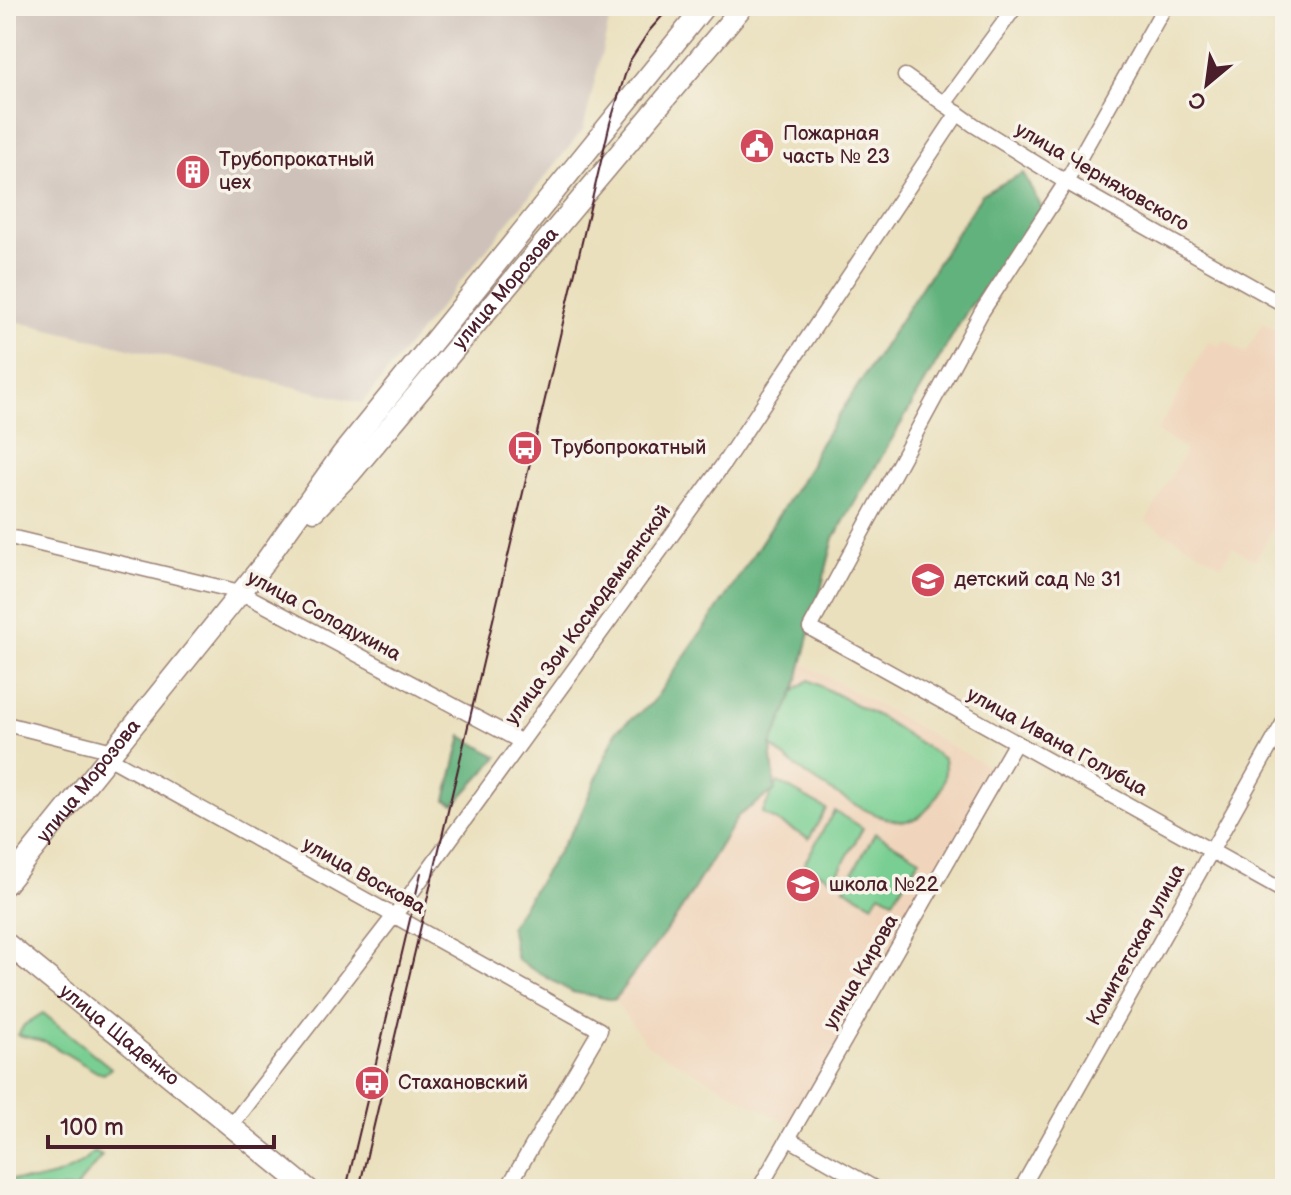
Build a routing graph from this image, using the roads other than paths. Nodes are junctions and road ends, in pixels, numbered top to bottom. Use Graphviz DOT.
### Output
graph roads {
  1 [pos="705,6"];
  2 [pos="743,6"];
  3 [pos="1016,6"];
  4 [pos="1165,6"];
  5 [pos="685,30"];
  6 [pos="709,47"];
  7 [pos="905,76"];
  8 [pos="944,104"];
  9 [pos="958,113"];
  10 [pos="1066,182"];
  11 [pos="1285,305"];
  12 [pos="6,536"];
  13 [pos="262,566"];
  14 [pos="240,592"];
  15 [pos="1285,720"];
  16 [pos="6,724"];
  17 [pos="520,741"];
  18 [pos="1016,742"];
  19 [pos="110,754"];
  20 [pos="1212,851"];
  21 [pos="6,884"];
  22 [pos="1285,892"];
  23 [pos="394,915"];
  24 [pos="6,943"];
  25 [pos="231,1126"];
  26 [pos="789,1139"];
  27 [pos="308,1189"];
  28 [pos="507,1189"];
  29 [pos="759,1189"];
  30 [pos="876,1189"];
  31 [pos="1021,1189"];
  1 -- 5 [label="main road, улица Морозова"];
  2 -- 6 [label="main road, улица Морозова"];
  3 -- 8 [label="street"];
  4 -- 10 [label="street"];
  5 -- 6 [label="main road"];
  5 -- 13 [label="main road, улица Морозова"];
  6 -- 13 [label="main road, улица Морозова"];
  7 -- 8 [label="street, улица Черняховского"];
  8 -- 9 [label="street, улица Черняховского"];
  9 -- 10 [label="street, улица Черняховского"];
  9 -- 17 [label="street, улица Зои Космодемьянской"];
  10 -- 11 [label="street, улица Черняховского"];
  10 -- 18 [label="street, улица Ивана Голубца"];
  12 -- 14 [label="street, улица Солодухина"];
  13 -- 14 [label="main road, улица Морозова"];
  14 -- 17 [label="street, улица Солодухина"];
  14 -- 19 [label="main road, улица Морозова"];
  15 -- 20 [label="street, Комитетская улица"];
  16 -- 19 [label="street, улица Воскова"];
  17 -- 23 [label="street, улица Зои Космодемьянской"];
  18 -- 20 [label="street, улица Ивана Голубца"];
  18 -- 26 [label="street, улица Кирова"];
  19 -- 21 [label="main road, улица Морозова"];
  19 -- 23 [label="street, улица Воскова"];
  20 -- 22 [label="street, улица Ивана Голубца"];
  20 -- 31 [label="street, Комитетская улица"];
  23 -- 25 [label="street, улица Зои Космодемьянской"];
  23 -- 28 [label="street, улица Воскова"];
  24 -- 25 [label="main road, улица Щаденко"];
  25 -- 27 [label="main road, улица Щаденко"];
  26 -- 29 [label="street, улица Кирова"];
  26 -- 30 [label="street"];
}
